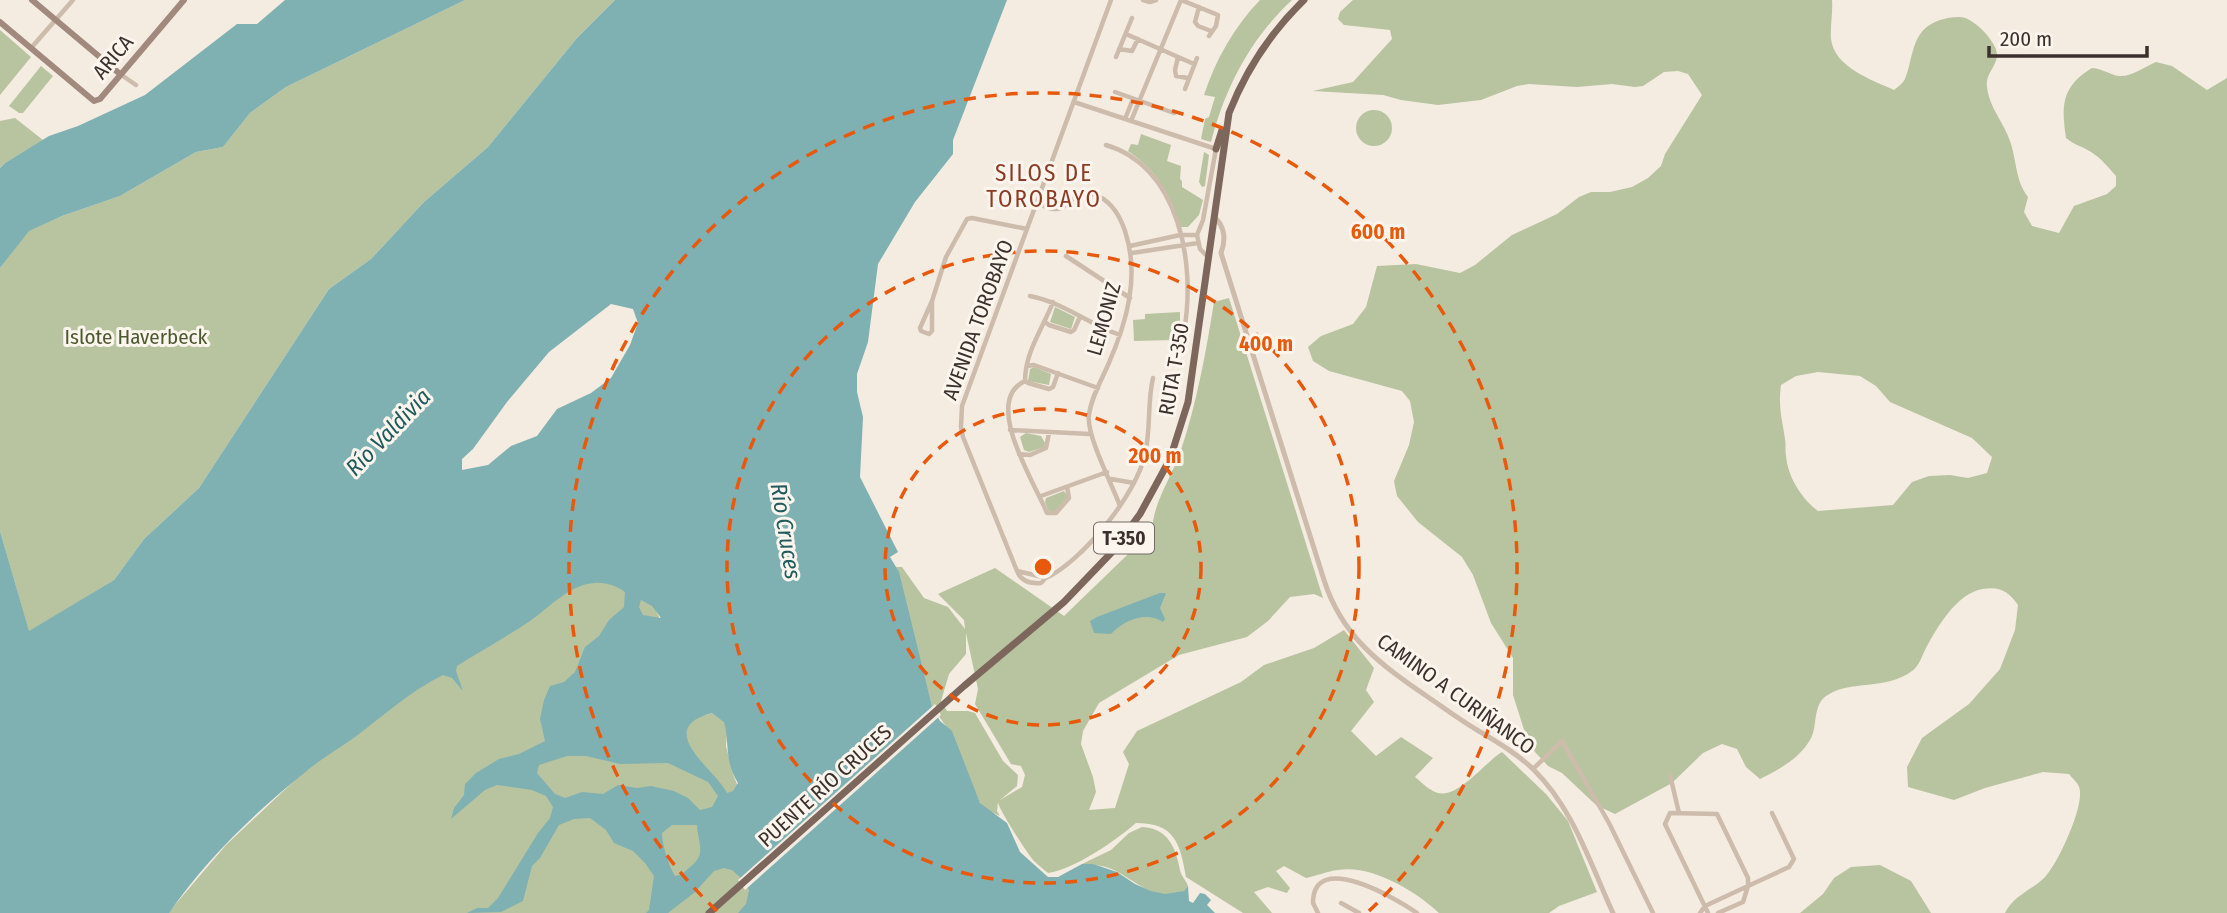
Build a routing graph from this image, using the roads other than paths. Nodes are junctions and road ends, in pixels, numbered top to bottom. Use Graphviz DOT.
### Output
graph roads {
  1 [pos="32,0"];
  2 [pos="73,0"];
  3 [pos="184,0"];
  4 [pos="1111,0"];
  5 [pos="1143,0"];
  6 [pos="1156,0"];
  7 [pos="1181,0"];
  8 [pos="1304,0"];
  9 [pos="1199,7"];
  10 [pos="1132,18"];
  11 [pos="55,19"];
  12 [pos="0,22"];
  13 [pos="1126,34"];
  14 [pos="1138,39"];
  15 [pos="31,48"];
  16 [pos="1119,49"];
  17 [pos="1160,49"];
  18 [pos="1116,57"];
  19 [pos="1178,57"];
  20 [pos="1197,58"];
  21 [pos="1194,64"];
  22 [pos="120,74"];
  23 [pos="1188,78"];
  24 [pos="136,85"];
  25 [pos="1185,89"];
  26 [pos="1115,92"];
  27 [pos="1136,100"];
  28 [pos="1074,102"];
  29 [pos="1174,113"];
  30 [pos="1228,113"];
  31 [pos="1128,120"];
  32 [pos="1106,145"];
  33 [pos="1216,149"];
  34 [pos="1037,203"];
  35 [pos="1214,217"];
  36 [pos="1203,219"];
  37 [pos="1027,229"];
  38 [pos="1180,235"];
  39 [pos="1197,235"];
  40 [pos="1198,243"];
  41 [pos="1182,244"];
  42 [pos="1130,246"];
  43 [pos="1132,253"];
  44 [pos="1221,253"];
  45 [pos="1066,256"];
  46 [pos="1208,257"];
  47 [pos="1030,296"];
  48 [pos="1130,298"];
  49 [pos="932,301"];
  50 [pos="1053,302"];
  51 [pos="1080,317"];
  52 [pos="1045,322"];
  53 [pos="1184,331"];
  54 [pos="1119,335"];
  55 [pos="1027,366"];
  56 [pos="1058,373"];
  57 [pos="1153,378"];
  58 [pos="1025,381"];
  59 [pos="1098,388"];
  60 [pos="1010,430"];
  61 [pos="1049,433"];
  62 [pos="1090,434"];
  63 [pos="1019,454"];
  64 [pos="1108,472"];
  65 [pos="1111,479"];
  66 [pos="1134,483"];
  67 [pos="1067,487"];
  68 [pos="1041,496"];
  69 [pos="1120,506"];
  70 [pos="964,686"];
  71 [pos="1533,769"];
  72 [pos="1670,775"];
  73 [pos="1679,813"];
  74 [pos="1772,814"];
  75 [pos="1748,886"];
  76 [pos="1341,903"];
  77 [pos="1705,906"];
  78 [pos="709,913"];
  79 [pos="1318,913"];
  80 [pos="1359,913"];
  81 [pos="1417,913"];
  82 [pos="1613,913"];
  83 [pos="1653,913"];
  84 [pos="1700,913"];
  85 [pos="1709,913"];
  86 [pos="1718,913"];
  1 -- 11 [label="main road"];
  2 -- 11 [label="street"];
  3 -- 22 [label="main road, ARICA"];
  4 -- 28 [label="street, AVENIDA TOROBAYO"];
  5 -- 6 [label="street"];
  7 -- 9 [label="street"];
  7 -- 17 [label="street"];
  8 -- 30 [label="main road, RUTA T-350 / T-350"];
  9 -- 9 [label="street"];
  10 -- 13 [label="street"];
  11 -- 15 [label="street"];
  11 -- 22 [label="main road"];
  12 -- 15 [label="main road"];
  13 -- 14 [label="street"];
  13 -- 16 [label="street"];
  14 -- 16 [label="street"];
  14 -- 17 [label="street"];
  15 -- 22 [label="main road, ARICA"];
  16 -- 18 [label="street"];
  17 -- 19 [label="street"];
  17 -- 27 [label="street"];
  19 -- 21 [label="street"];
  19 -- 23 [label="street"];
  20 -- 21 [label="street"];
  21 -- 23 [label="street"];
  22 -- 24 [label="street"];
  23 -- 25 [label="street"];
  26 -- 27 [label="street"];
  27 -- 29 [label="street"];
  27 -- 31 [label="street"];
  28 -- 31 [label="street"];
  28 -- 34 [label="street, AVENIDA TOROBAYO"];
  30 -- 33 [label="main road"];
  30 -- 35 [label="main road, RUTA T-350 / T-350"];
  31 -- 33 [label="street"];
  32 -- 38 [label="street"];
  33 -- 36 [label="street"];
  34 -- 37 [label="street, AVENIDA TOROBAYO"];
  34 -- 42 [label="street, LEMONIZ"];
  35 -- 36 [label="street"];
  35 -- 44 [label="street, CAMINO A CURIÑANCO"];
  35 -- 46 [label="main road, RUTA T-350 / T-350"];
  36 -- 39 [label="street"];
  37 -- 49 [label="street"];
  37 -- 69 [label="street, AVENIDA TOROBAYO"];
  38 -- 39 [label="street"];
  38 -- 41 [label="street"];
  38 -- 42 [label="street"];
  39 -- 40 [label="street"];
  40 -- 41 [label="street"];
  40 -- 46 [label="street"];
  41 -- 43 [label="street"];
  41 -- 53 [label="street"];
  42 -- 43 [label="street, LEMONIZ"];
  43 -- 48 [label="street, LEMONIZ"];
  44 -- 46 [label="street"];
  44 -- 71 [label="street, CAMINO A CURIÑANCO"];
  45 -- 48 [label="street"];
  46 -- 70 [label="main road, RUTA T-350 / T-350"];
  47 -- 50 [label="street"];
  48 -- 54 [label="street, LEMONIZ"];
  49 -- 49 [label="street"];
  50 -- 51 [label="street"];
  50 -- 52 [label="street"];
  51 -- 52 [label="street"];
  51 -- 54 [label="street"];
  52 -- 55 [label="street"];
  54 -- 59 [label="street, LEMONIZ"];
  55 -- 56 [label="street"];
  55 -- 58 [label="street"];
  56 -- 58 [label="street"];
  56 -- 59 [label="street"];
  57 -- 66 [label="street"];
  58 -- 60 [label="street"];
  59 -- 62 [label="street, LEMONIZ"];
  60 -- 61 [label="street"];
  60 -- 63 [label="street"];
  61 -- 62 [label="street"];
  61 -- 63 [label="street"];
  62 -- 64 [label="street"];
  63 -- 68 [label="street"];
  64 -- 65 [label="street"];
  64 -- 67 [label="street"];
  65 -- 66 [label="street"];
  65 -- 69 [label="street"];
  66 -- 69 [label="street"];
  67 -- 68 [label="street"];
  67 -- 68 [label="street"];
  70 -- 78 [label="main road, PUENTE RÍO CRUCES / T-350"];
  71 -- 82 [label="street, CAMINO A CURIÑANCO"];
  71 -- 83 [label="street"];
  72 -- 73 [label="street"];
  73 -- 75 [label="street"];
  73 -- 77 [label="street"];
  74 -- 75 [label="street"];
  75 -- 77 [label="street"];
  75 -- 86 [label="street"];
  76 -- 80 [label="street"];
  77 -- 84 [label="street"];
  77 -- 85 [label="street"];
  79 -- 81 [label="street"];
}
